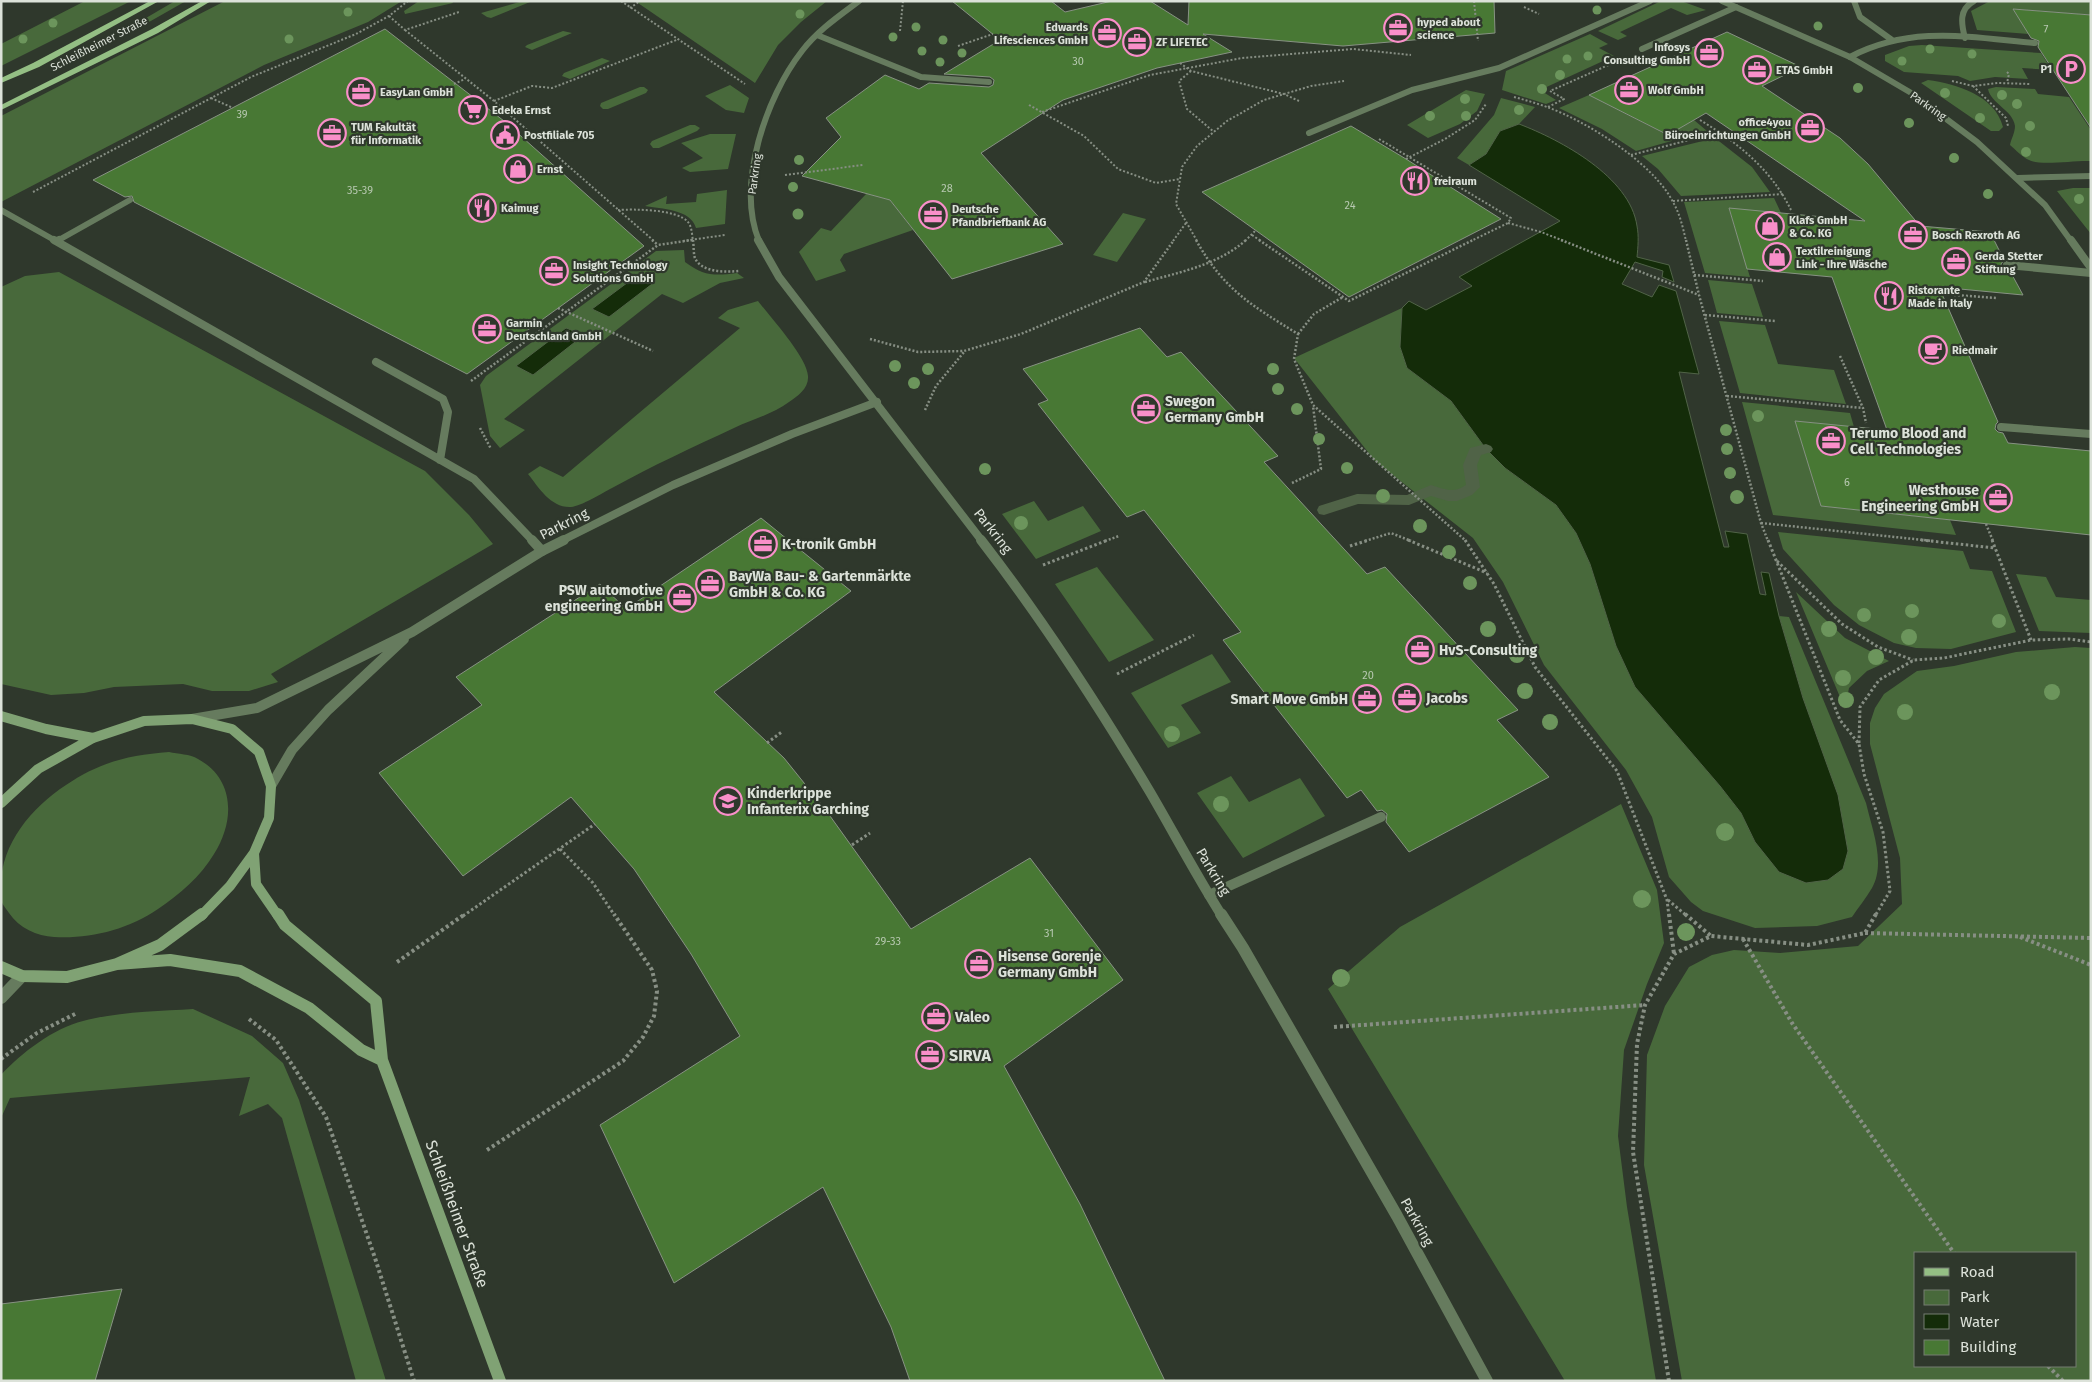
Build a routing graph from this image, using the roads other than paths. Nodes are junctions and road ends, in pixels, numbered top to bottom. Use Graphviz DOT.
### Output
graph roads {
  1 [pos="156,1"];
  2 [pos="208,1"];
  3 [pos="859,1"];
  4 [pos="1650,1"];
  5 [pos="1722,1"];
  6 [pos="1854,1"];
  7 [pos="1974,1"];
  8 [pos="1736,7"];
  9 [pos="817,34"];
  10 [pos="1965,38"];
  11 [pos="1892,40"];
  12 [pos="2035,43"];
  13 [pos="1642,50"];
  14 [pos="1850,57"];
  15 [pos="1,81"];
  16 [pos="989,82"];
  17 [pos="1,108"];
  18 [pos="1309,133"];
  19 [pos="2091,176"];
  20 [pos="2018,178"];
  21 [pos="130,200"];
  22 [pos="1,210"];
  23 [pos="57,242"];
  24 [pos="2007,265"];
  25 [pos="2091,268"];
  26 [pos="2091,273"];
  27 [pos="376,362"];
  28 [pos="877,402"];
  29 [pos="2001,427"];
  30 [pos="2091,434"];
  31 [pos="440,460"];
  32 [pos="542,551"];
  33 [pos="412,632"];
  34 [pos="1,716"];
  35 [pos="192,719"];
  36 [pos="93,738"];
  37 [pos="271,786"];
  38 [pos="1,803"];
  39 [pos="1382,816"];
  40 [pos="254,853"];
  41 [pos="1209,895"];
  42 [pos="117,964"];
  43 [pos="1,967"];
  44 [pos="22,976"];
  45 [pos="1,998"];
  46 [pos="382,1060"];
  47 [pos="500,1381"];
  48 [pos="1487,1381"];
  1 -- 15 [label="main road, Schleißheimer Straße"];
  2 -- 17 [label="main road, Schleißheimer Straße"];
  3 -- 9 [label="street, Parkring"];
  4 -- 18 [label="street"];
  5 -- 8 [label="street, Parkring"];
  6 -- 11 [label="street"];
  7 -- 10 [label="street"];
  8 -- 13 [label="street"];
  8 -- 14 [label="street, Parkring"];
  9 -- 16 [label="street"];
  9 -- 28 [label="street, Parkring"];
  10 -- 11 [label="street"];
  10 -- 12 [label="street"];
  11 -- 14 [label="street"];
  14 -- 20 [label="street, Parkring"];
  19 -- 20 [label="street"];
  20 -- 25 [label="street, Parkring"];
  21 -- 23 [label="street"];
  22 -- 23 [label="street"];
  23 -- 31 [label="street"];
  24 -- 26 [label="street"];
  27 -- 31 [label="street"];
  28 -- 32 [label="street, Parkring"];
  28 -- 41 [label="street, Parkring"];
  29 -- 30 [label="street"];
  31 -- 32 [label="street"];
  32 -- 33 [label="street, Parkring"];
  33 -- 35 [label="street, Parkring"];
  33 -- 37 [label="street, Parkring"];
  34 -- 36 [label="street, Schleißheimer Straße"];
  35 -- 36 [label="street, Schleißheimer Straße"];
  35 -- 37 [label="street, Schleißheimer Straße"];
  36 -- 38 [label="street, Schleißheimer Straße"];
  37 -- 40 [label="street, Schleißheimer Straße"];
  39 -- 41 [label="street"];
  40 -- 42 [label="street, Schleißheimer Straße"];
  40 -- 46 [label="street, Schleißheimer Straße"];
  41 -- 48 [label="street, Parkring"];
  42 -- 44 [label="street, Schleißheimer Straße"];
  42 -- 46 [label="street, Schleißheimer Straße"];
  43 -- 44 [label="street, Schleißheimer Straße"];
  44 -- 45 [label="street"];
  46 -- 47 [label="street, Schleißheimer Straße"];
}
